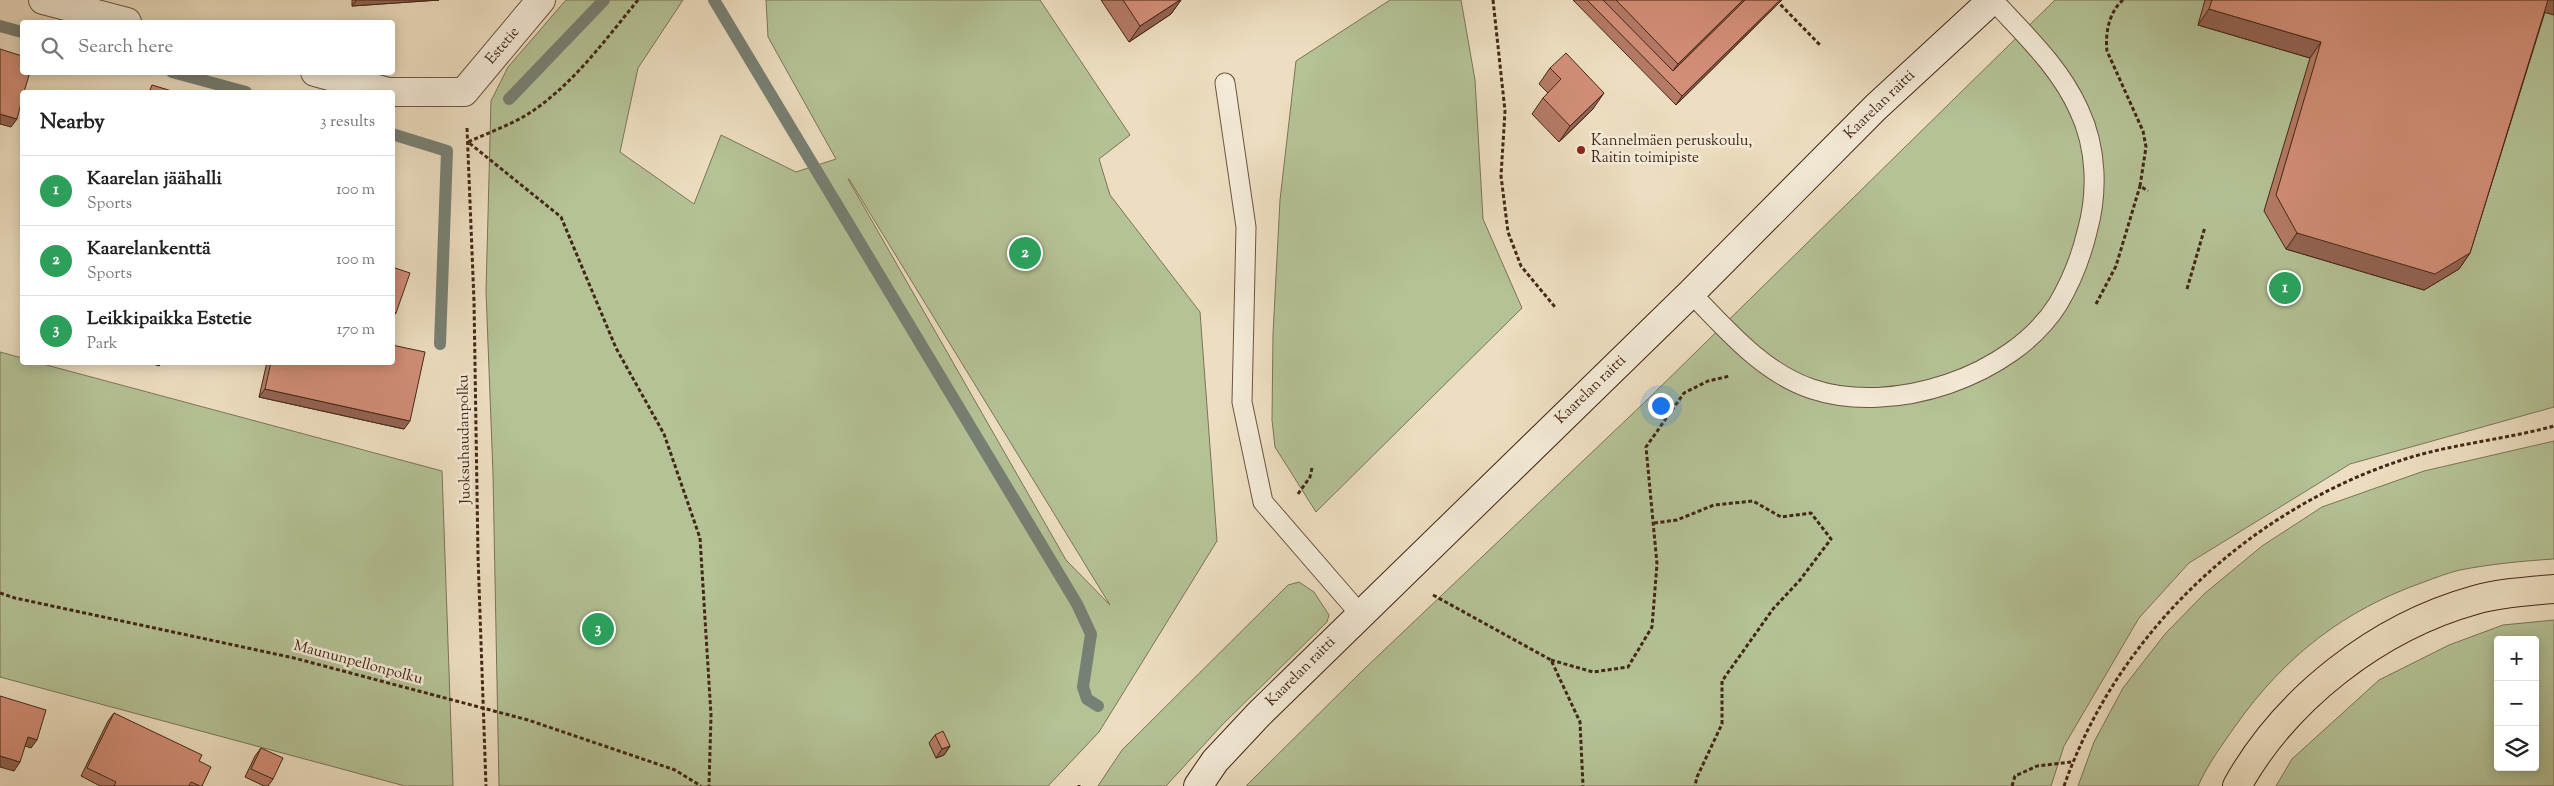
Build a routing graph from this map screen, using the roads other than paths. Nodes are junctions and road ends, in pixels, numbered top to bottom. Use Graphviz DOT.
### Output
graph roads {
  1 [pos="43,0"];
  2 [pos="541,0"];
  3 [pos="1993,0"];
  4 [pos="119,20"];
  5 [pos="326,75"];
  6 [pos="1226,83"];
  7 [pos="381,90"];
  8 [pos="395,92"];
  9 [pos="1691,293"];
  10 [pos="2554,589"];
  11 [pos="1360,614"];
  12 [pos="1198,786"];
  13 [pos="2237,786"];
  1 -- 4 [label="main road"];
  2 -- 8 [label="main road, Estetie"];
  3 -- 9 [label="main road, Kaarelan raitti"];
  3 -- 9 [label="lane"];
  5 -- 7 [label="main road, Estetie"];
  6 -- 11 [label="lane"];
  9 -- 11 [label="main road, Kaarelan raitti"];
  10 -- 13 [label="highway"];
  11 -- 12 [label="main road, Kaarelan raitti"];
}
